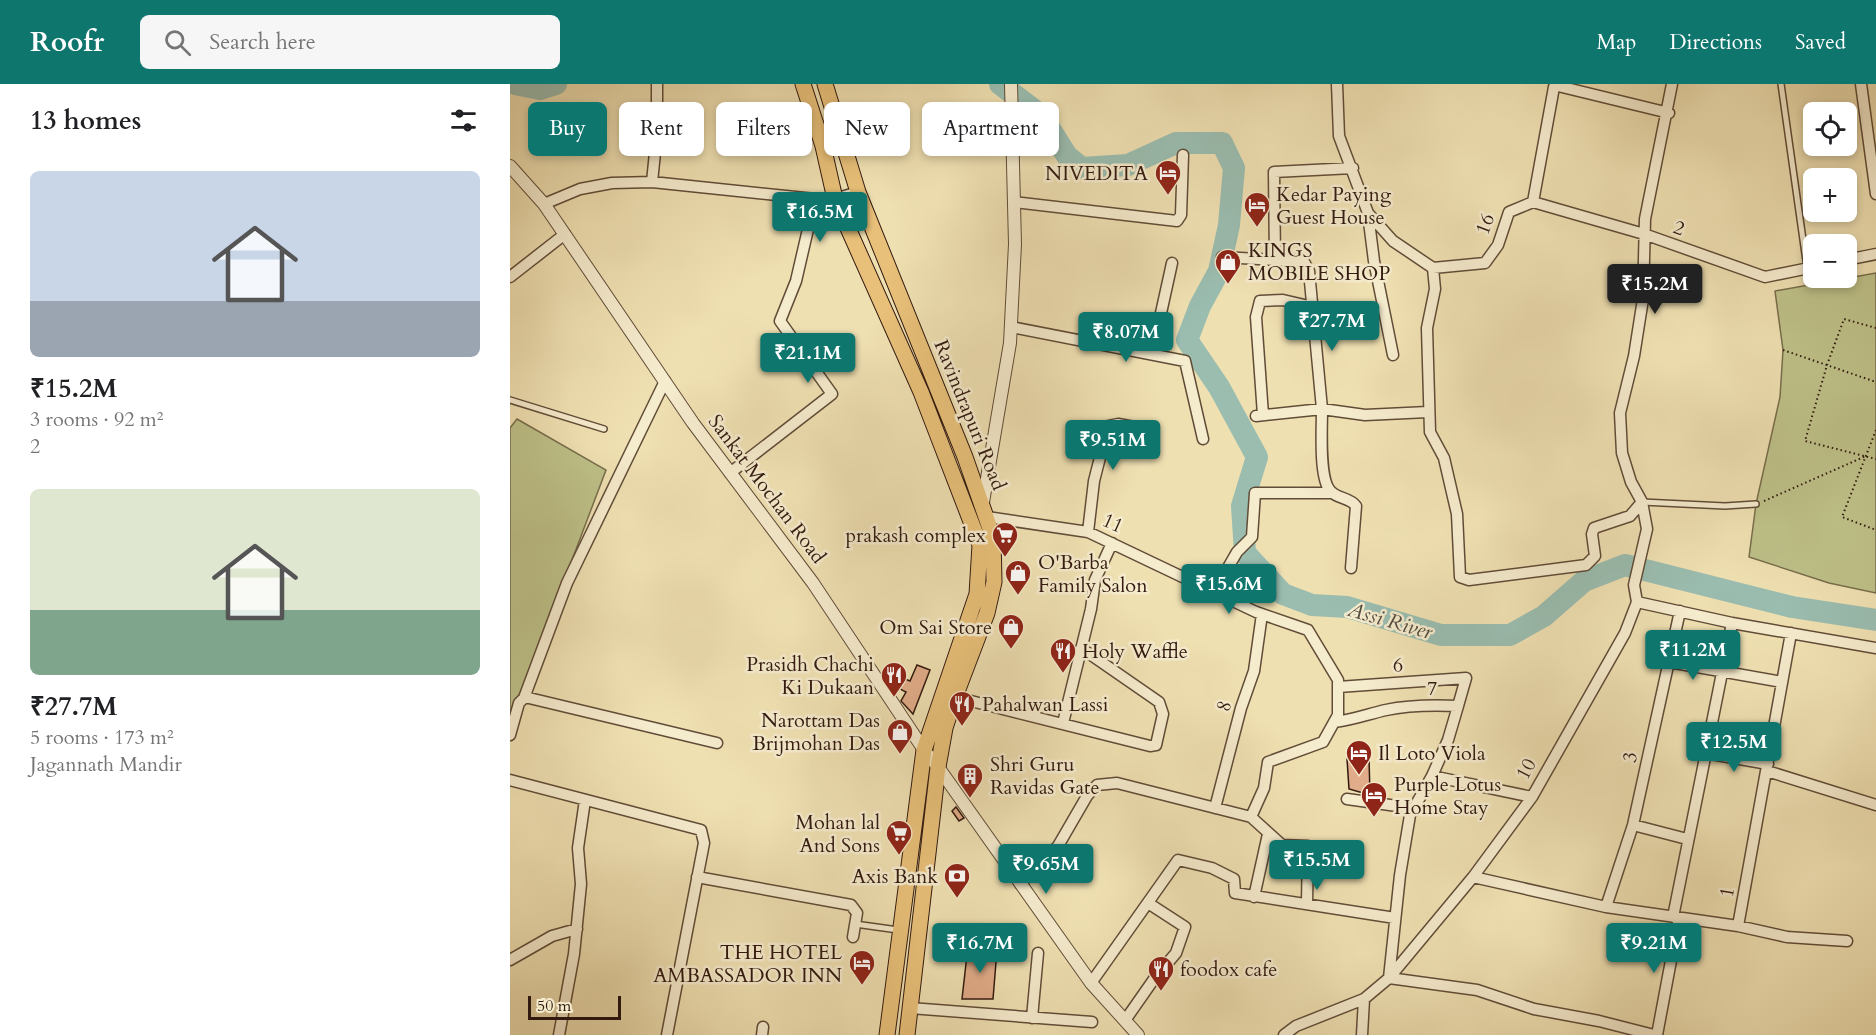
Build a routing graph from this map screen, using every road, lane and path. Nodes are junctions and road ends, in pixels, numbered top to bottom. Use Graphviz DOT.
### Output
graph roads {
  1 [pos="657,84"];
  2 [pos="803,84"];
  3 [pos="825,84"];
  4 [pos="1011,84"];
  5 [pos="1337,84"];
  6 [pos="1672,84"];
  7 [pos="1781,84"];
  8 [pos="1861,84"];
  9 [pos="1668,113"];
  10 [pos="1184,155"];
  11 [pos="510,166"];
  12 [pos="1353,168"];
  13 [pos="652,182"];
  14 [pos="858,192"];
  15 [pos="1876,194"];
  16 [pos="814,199"];
  17 [pos="835,199"];
  18 [pos="1014,202"];
  19 [pos="1533,202"];
  20 [pos="544,204"];
  21 [pos="1368,213"];
  22 [pos="565,234"];
  23 [pos="1644,234"];
  24 [pos="1805,234"];
  25 [pos="1876,254"];
  26 [pos="1222,257"];
  27 [pos="1857,258"];
  28 [pos="1275,260"];
  29 [pos="1172,263"];
  30 [pos="1433,268"];
  31 [pos="1803,269"];
  32 [pos="510,277"];
  33 [pos="1313,307"];
  34 [pos="1011,327"];
  35 [pos="1876,328"];
  36 [pos="1783,350"];
  37 [pos="1152,354"];
  38 [pos="1393,355"];
  39 [pos="1827,365"];
  40 [pos="665,381"];
  41 [pos="1876,382"];
  42 [pos="510,400"];
  43 [pos="1322,409"];
  44 [pos="1428,412"];
  45 [pos="603,429"];
  46 [pos="1151,430"];
  47 [pos="1876,430"];
  48 [pos="1203,439"];
  49 [pos="1866,456"];
  50 [pos="1876,459"];
  51 [pos="730,473"];
  52 [pos="1332,493"];
  53 [pos="1642,502"];
  54 [pos="1756,504"];
  55 [pos="985,510"];
  56 [pos="1876,530"];
  57 [pos="1088,532"];
  58 [pos="1112,543"];
  59 [pos="1351,568"];
  60 [pos="1214,592"];
  61 [pos="1637,602"];
  62 [pos="1680,611"];
  63 [pos="1262,614"];
  64 [pos="1732,623"];
  65 [pos="1791,633"];
  66 [pos="1081,648"];
  67 [pos="1876,648"];
  68 [pos="1670,662"];
  69 [pos="1721,672"];
  70 [pos="1782,682"];
  71 [pos="1338,687"];
  72 [pos="955,697"];
  73 [pos="524,698"];
  74 [pos="1458,706"];
  75 [pos="1334,722"];
  76 [pos="1062,723"];
  77 [pos="510,735"];
  78 [pos="717,743"];
  79 [pos="924,750"];
  80 [pos="1705,753"];
  81 [pos="938,767"];
  82 [pos="1768,767"];
  83 [pos="1432,776"];
  84 [pos="510,780"];
  85 [pos="1532,797"];
  86 [pos="1347,799"];
  87 [pos="585,800"];
  88 [pos="1876,805"];
  89 [pos="1215,808"];
  90 [pos="1410,814"];
  91 [pos="1251,817"];
  92 [pos="1633,825"];
  93 [pos="1268,834"];
  94 [pos="1687,839"];
  95 [pos="697,877"];
  96 [pos="1473,877"];
  97 [pos="1020,884"];
  98 [pos="1254,897"];
  99 [pos="1149,903"];
  100 [pos="1307,904"];
  101 [pos="1606,907"];
  102 [pos="1395,918"];
  103 [pos="1676,918"];
  104 [pos="855,924"];
  105 [pos="1738,926"];
  106 [pos="577,929"];
  107 [pos="900,930"];
  108 [pos="853,937"];
  109 [pos="1847,941"];
  110 [pos="1038,953"];
  111 [pos="510,960"];
  112 [pos="1389,978"];
  113 [pos="1091,983"];
  114 [pos="1365,999"];
  115 [pos="910,1008"];
  116 [pos="1032,1017"];
  117 [pos="1126,1019"];
  118 [pos="1092,1022"];
  119 [pos="1638,1033"];
  120 [pos="559,1035"];
  121 [pos="667,1035"];
  122 [pos="887,1035"];
  123 [pos="907,1035"];
  124 [pos="1138,1035"];
  125 [pos="1284,1035"];
  126 [pos="1362,1035"];
  127 [pos="1656,1035"];
  1 -- 13 [label="street"];
  2 -- 17 [label="main road, Ravindrapuri Road"];
  3 -- 14 [label="main road, Ravindrapuri Road"];
  4 -- 18 [label="street"];
  5 -- 12 [label="street"];
  6 -- 9 [label="street"];
  7 -- 24 [label="lane"];
  8 -- 15 [label="street"];
  9 -- 19 [label="street"];
  9 -- 23 [label="street"];
  10 -- 18 [label="street"];
  11 -- 20 [label="street, Sankat Mochan Road"];
  12 -- 21 [label="street"];
  12 -- 28 [label="street"];
  13 -- 16 [label="street"];
  13 -- 20 [label="street"];
  14 -- 17 [label="street"];
  14 -- 55 [label="main road, Ravindrapuri Road"];
  16 -- 17 [label="street"];
  16 -- 51 [label="street"];
  17 -- 79 [label="main road, Ravindrapuri Road"];
  18 -- 34 [label="street"];
  19 -- 23 [label="street, 2"];
  19 -- 30 [label="street, 16"];
  20 -- 22 [label="street, Sankat Mochan Road"];
  21 -- 30 [label="street"];
  21 -- 38 [label="street"];
  22 -- 32 [label="street"];
  22 -- 40 [label="street, Sankat Mochan Road"];
  23 -- 31 [label="street, 2"];
  23 -- 53 [label="street"];
  25 -- 27 [label="street"];
  26 -- 28 [label="street"];
  28 -- 33 [label="street"];
  29 -- 37 [label="street"];
  30 -- 44 [label="street"];
  33 -- 43 [label="street"];
  33 -- 43 [label="street"];
  34 -- 37 [label="street"];
  34 -- 55 [label="street"];
  35 -- 39 [label="path"];
  36 -- 39 [label="path"];
  37 -- 48 [label="street"];
  39 -- 41 [label="path"];
  39 -- 49 [label="path"];
  40 -- 51 [label="street, Sankat Mochan Road"];
  40 -- 73 [label="street"];
  42 -- 45 [label="lane"];
  43 -- 44 [label="street"];
  43 -- 52 [label="street"];
  44 -- 53 [label="street"];
  46 -- 57 [label="street"];
  47 -- 49 [label="path"];
  49 -- 50 [label="path"];
  49 -- 54 [label="path"];
  49 -- 56 [label="path"];
  51 -- 79 [label="street, Sankat Mochan Road"];
  52 -- 59 [label="street"];
  52 -- 60 [label="street"];
  53 -- 54 [label="lane"];
  53 -- 61 [label="street"];
  55 -- 57 [label="street, 11"];
  55 -- 72 [label="main road, Ravindrapuri Road"];
  57 -- 58 [label="street, 11"];
  58 -- 60 [label="street, 11"];
  58 -- 66 [label="street"];
  60 -- 63 [label="street, 11"];
  61 -- 62 [label="street"];
  61 -- 85 [label="street, 10"];
  62 -- 64 [label="street"];
  62 -- 68 [label="street, 3"];
  63 -- 71 [label="street, 11"];
  63 -- 89 [label="street, 8"];
  64 -- 65 [label="street"];
  64 -- 69 [label="street"];
  65 -- 67 [label="street"];
  65 -- 70 [label="street, 1"];
  66 -- 76 [label="street"];
  66 -- 76 [label="street"];
  68 -- 69 [label="street"];
  68 -- 92 [label="street, 3"];
  69 -- 70 [label="street"];
  69 -- 80 [label="street"];
  70 -- 82 [label="street, 1"];
  71 -- 74 [label="street, 6"];
  71 -- 75 [label="street"];
  72 -- 76 [label="street"];
  72 -- 81 [label="main road, Ravindrapuri Road"];
  73 -- 77 [label="street"];
  73 -- 78 [label="street"];
  74 -- 75 [label="street, 7"];
  74 -- 83 [label="street, 7"];
  75 -- 91 [label="street"];
  79 -- 81 [label="street, Sankat Mochan Road"];
  79 -- 107 [label="main road, Ravindrapuri Road"];
  80 -- 82 [label="street"];
  80 -- 94 [label="street"];
  81 -- 97 [label="street, Sankat Mochan Road"];
  81 -- 115 [label="main road, Ravindrapuri Road"];
  82 -- 88 [label="street"];
  82 -- 105 [label="street, 1"];
  83 -- 85 [label="street"];
  83 -- 90 [label="street, 7"];
  84 -- 87 [label="street"];
  85 -- 96 [label="street, 10"];
  86 -- 90 [label="street"];
  87 -- 95 [label="street"];
  87 -- 106 [label="street"];
  89 -- 91 [label="street"];
  89 -- 97 [label="street"];
  90 -- 102 [label="street"];
  91 -- 93 [label="street"];
  92 -- 94 [label="street"];
  92 -- 101 [label="street, 3"];
  93 -- 98 [label="street"];
  93 -- 100 [label="street"];
  94 -- 103 [label="street"];
  95 -- 104 [label="street"];
  95 -- 121 [label="street"];
  96 -- 101 [label="street, 1"];
  96 -- 112 [label="street, 10"];
  97 -- 113 [label="street, Sankat Mochan Road"];
  98 -- 99 [label="street"];
  98 -- 100 [label="street"];
  99 -- 113 [label="street"];
  99 -- 117 [label="street"];
  100 -- 102 [label="street"];
  101 -- 103 [label="street, 1"];
  102 -- 112 [label="street"];
  103 -- 105 [label="street, 1"];
  103 -- 127 [label="street"];
  104 -- 107 [label="lane"];
  104 -- 108 [label="street"];
  105 -- 109 [label="street"];
  106 -- 111 [label="street"];
  106 -- 120 [label="street"];
  107 -- 122 [label="main road, Ravindrapuri Road"];
  110 -- 116 [label="street"];
  112 -- 114 [label="street, 10"];
  112 -- 119 [label="street"];
  113 -- 117 [label="street, Sankat Mochan Road"];
  114 -- 125 [label="street, 10"];
  114 -- 126 [label="street"];
  115 -- 116 [label="street"];
  115 -- 123 [label="main road, Ravindrapuri Road"];
  116 -- 118 [label="street"];
  117 -- 124 [label="street, Sankat Mochan Road"];
  119 -- 127 [label="street"];
}
